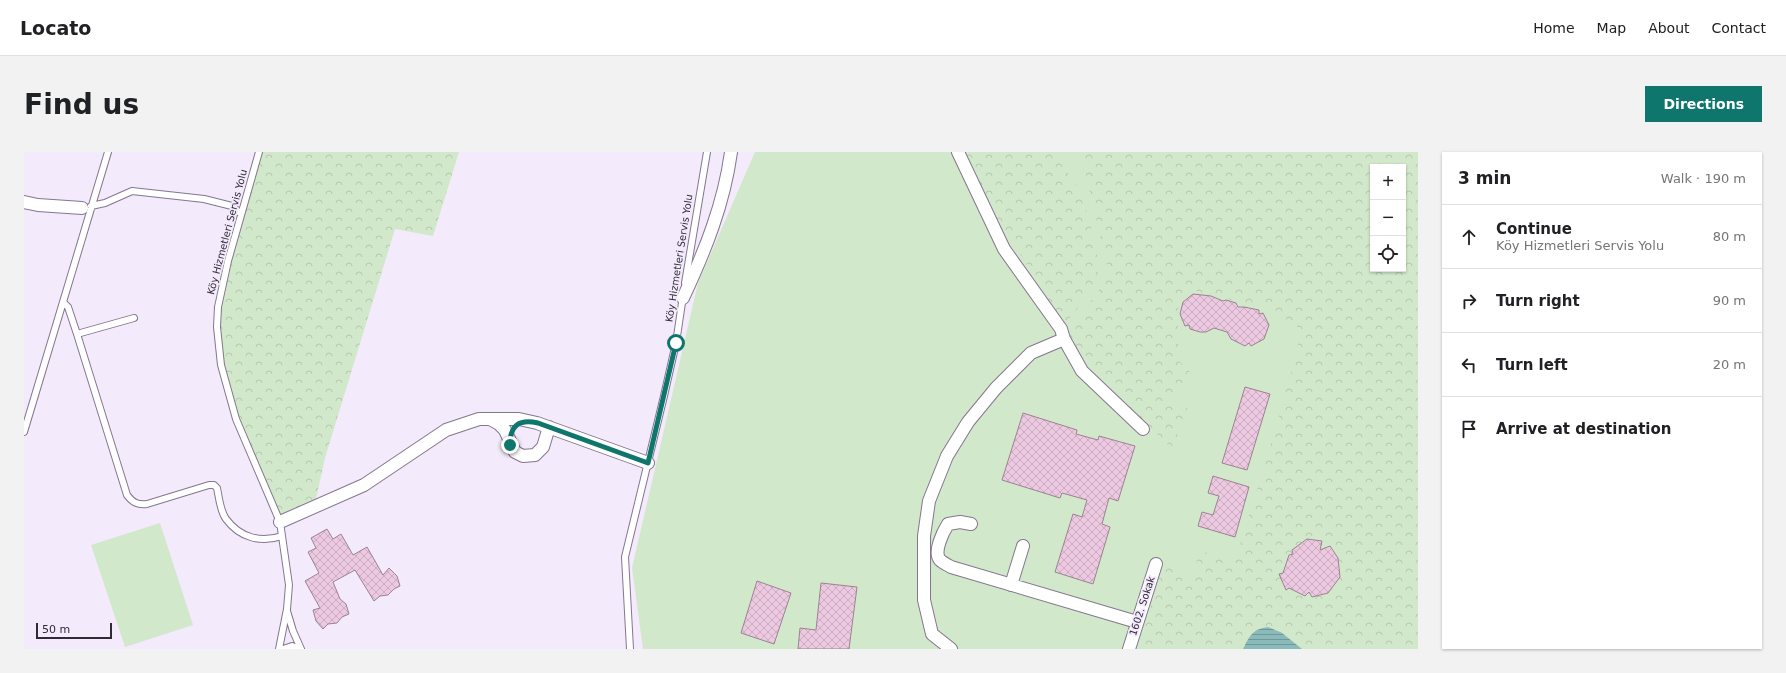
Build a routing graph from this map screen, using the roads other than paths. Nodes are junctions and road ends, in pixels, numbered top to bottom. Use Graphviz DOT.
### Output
graph roads {
  1 [pos="108,152"];
  2 [pos="259,152"];
  3 [pos="707,152"];
  4 [pos="731,152"];
  5 [pos="958,152"];
  6 [pos="24,202"];
  7 [pos="86,207"];
  8 [pos="240,214"];
  9 [pos="683,298"];
  10 [pos="63,302"];
  11 [pos="134,318"];
  12 [pos="78,334"];
  13 [pos="1064,339"];
  14 [pos="490,419"];
  15 [pos="526,421"];
  16 [pos="549,427"];
  17 [pos="1143,429"];
  18 [pos="24,432"];
  19 [pos="510,445"];
  20 [pos="648,463"];
  21 [pos="280,522"];
  22 [pos="971,524"];
  23 [pos="282,536"];
  24 [pos="1023,546"];
  25 [pos="1156,564"];
  26 [pos="1011,585"];
  27 [pos="287,609"];
  28 [pos="1137,622"];
  29 [pos="932,634"];
  30 [pos="279,649"];
  31 [pos="282,649"];
  32 [pos="300,649"];
  33 [pos="630,649"];
  34 [pos="934,649"];
  35 [pos="952,649"];
  36 [pos="1129,649"];
  1 -- 7 [label="lane"];
  2 -- 8 [label="lane, Köy Hizmetleri Servis Yolu"];
  3 -- 9 [label="lane, Köy Hizmetleri Servis Yolu"];
  4 -- 9 [label="street"];
  5 -- 13 [label="street"];
  6 -- 7 [label="street"];
  7 -- 8 [label="lane"];
  7 -- 10 [label="lane"];
  8 -- 21 [label="lane, Köy Hizmetleri Servis Yolu"];
  9 -- 20 [label="lane, Köy Hizmetleri Servis Yolu"];
  10 -- 12 [label="lane"];
  10 -- 18 [label="lane"];
  11 -- 12 [label="lane"];
  12 -- 23 [label="lane"];
  13 -- 17 [label="street"];
  13 -- 29 [label="street"];
  14 -- 15 [label="street"];
  14 -- 19 [label="street"];
  14 -- 21 [label="street"];
  15 -- 16 [label="street"];
  15 -- 19 [label="street"];
  16 -- 19 [label="street"];
  16 -- 20 [label="street"];
  20 -- 33 [label="lane, Köy Hizmetleri Servis Yolu"];
  21 -- 23 [label="lane, Köy Hizmetleri Servis Yolu"];
  22 -- 26 [label="street"];
  23 -- 27 [label="lane, Köy Hizmetleri Servis Yolu"];
  24 -- 26 [label="street"];
  25 -- 28 [label="street, 1602. Sokak"];
  26 -- 28 [label="street"];
  27 -- 30 [label="lane"];
  27 -- 32 [label="lane"];
  28 -- 36 [label="street, 1602. Sokak"];
  29 -- 34 [label="street"];
  29 -- 35 [label="street"];
  31 -- 32 [label="lane"];
}
